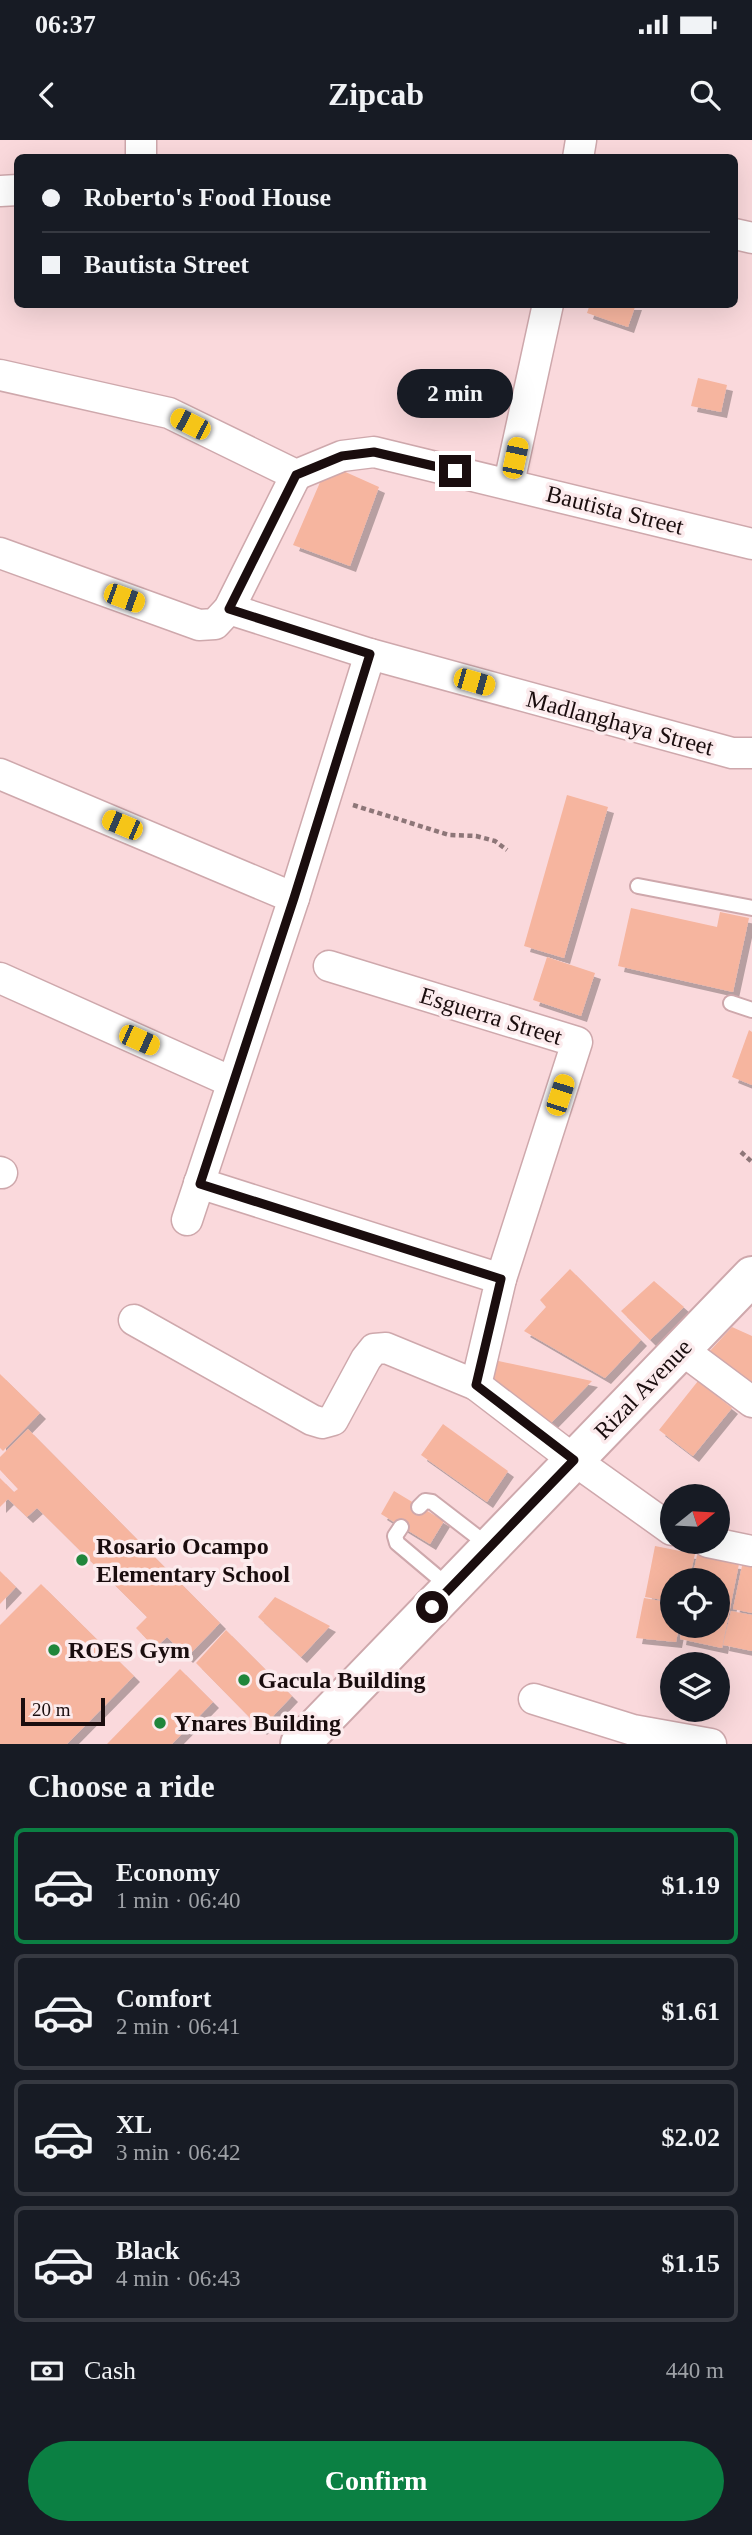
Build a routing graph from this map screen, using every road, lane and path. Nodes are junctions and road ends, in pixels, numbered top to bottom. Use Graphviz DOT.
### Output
graph roads {
  1 [pos="547,308"];
  2 [pos="0,375"];
  3 [pos="296,475"];
  4 [pos="509,483"];
  5 [pos="752,544"];
  6 [pos="0,553"];
  7 [pos="229,609"];
  8 [pos="370,654"];
  9 [pos="752,753"];
  10 [pos="0,774"];
  11 [pos="326,796"];
  12 [pos="507,850"];
  13 [pos="638,886"];
  14 [pos="294,898"];
  15 [pos="752,908"];
  16 [pos="329,966"];
  17 [pos="0,978"];
  18 [pos="731,1003"];
  19 [pos="752,1010"];
  20 [pos="232,1082"];
  21 [pos="741,1152"];
  22 [pos="752,1162"];
  23 [pos="200,1184"];
  24 [pos="187,1220"];
  25 [pos="752,1276"];
  26 [pos="501,1279"];
  27 [pos="134,1321"];
  28 [pos="681,1349"];
  29 [pos="476,1385"];
  30 [pos="752,1402"];
  31 [pos="574,1460"];
  32 [pos="419,1507"];
  33 [pos="660,1521"];
  34 [pos="401,1527"];
  35 [pos="491,1546"];
  36 [pos="730,1546"];
  37 [pos="752,1551"];
  38 [pos="450,1588"];
  39 [pos="534,1699"];
  40 [pos="300,1744"];
  41 [pos="711,1744"];
  1 -- 4 [label="street"];
  2 -- 3 [label="street"];
  3 -- 4 [label="street, Bautista Street"];
  3 -- 7 [label="street"];
  4 -- 5 [label="street, Bautista Street"];
  6 -- 7 [label="street"];
  7 -- 8 [label="street, Madlanghaya Street"];
  8 -- 9 [label="street, Madlanghaya Street"];
  8 -- 11 [label="street"];
  10 -- 14 [label="street"];
  11 -- 12 [label="path"];
  11 -- 14 [label="street"];
  13 -- 15 [label="lane"];
  14 -- 20 [label="street"];
  16 -- 26 [label="street, Esguerra Street"];
  17 -- 20 [label="street"];
  18 -- 19 [label="lane"];
  20 -- 23 [label="street"];
  21 -- 22 [label="path"];
  23 -- 24 [label="street"];
  23 -- 26 [label="street"];
  25 -- 28 [label="main road, Rizal Avenue"];
  26 -- 29 [label="street, Esguerra Street"];
  27 -- 29 [label="street"];
  28 -- 30 [label="street"];
  28 -- 31 [label="main road, Rizal Avenue"];
  29 -- 31 [label="street"];
  31 -- 33 [label="street"];
  31 -- 35 [label="main road, Rizal Avenue"];
  32 -- 35 [label="lane"];
  34 -- 38 [label="lane"];
  35 -- 38 [label="main road, Rizal Avenue"];
  36 -- 37 [label="street"];
  38 -- 40 [label="main road, Rizal Avenue"];
  39 -- 41 [label="street"];
}
